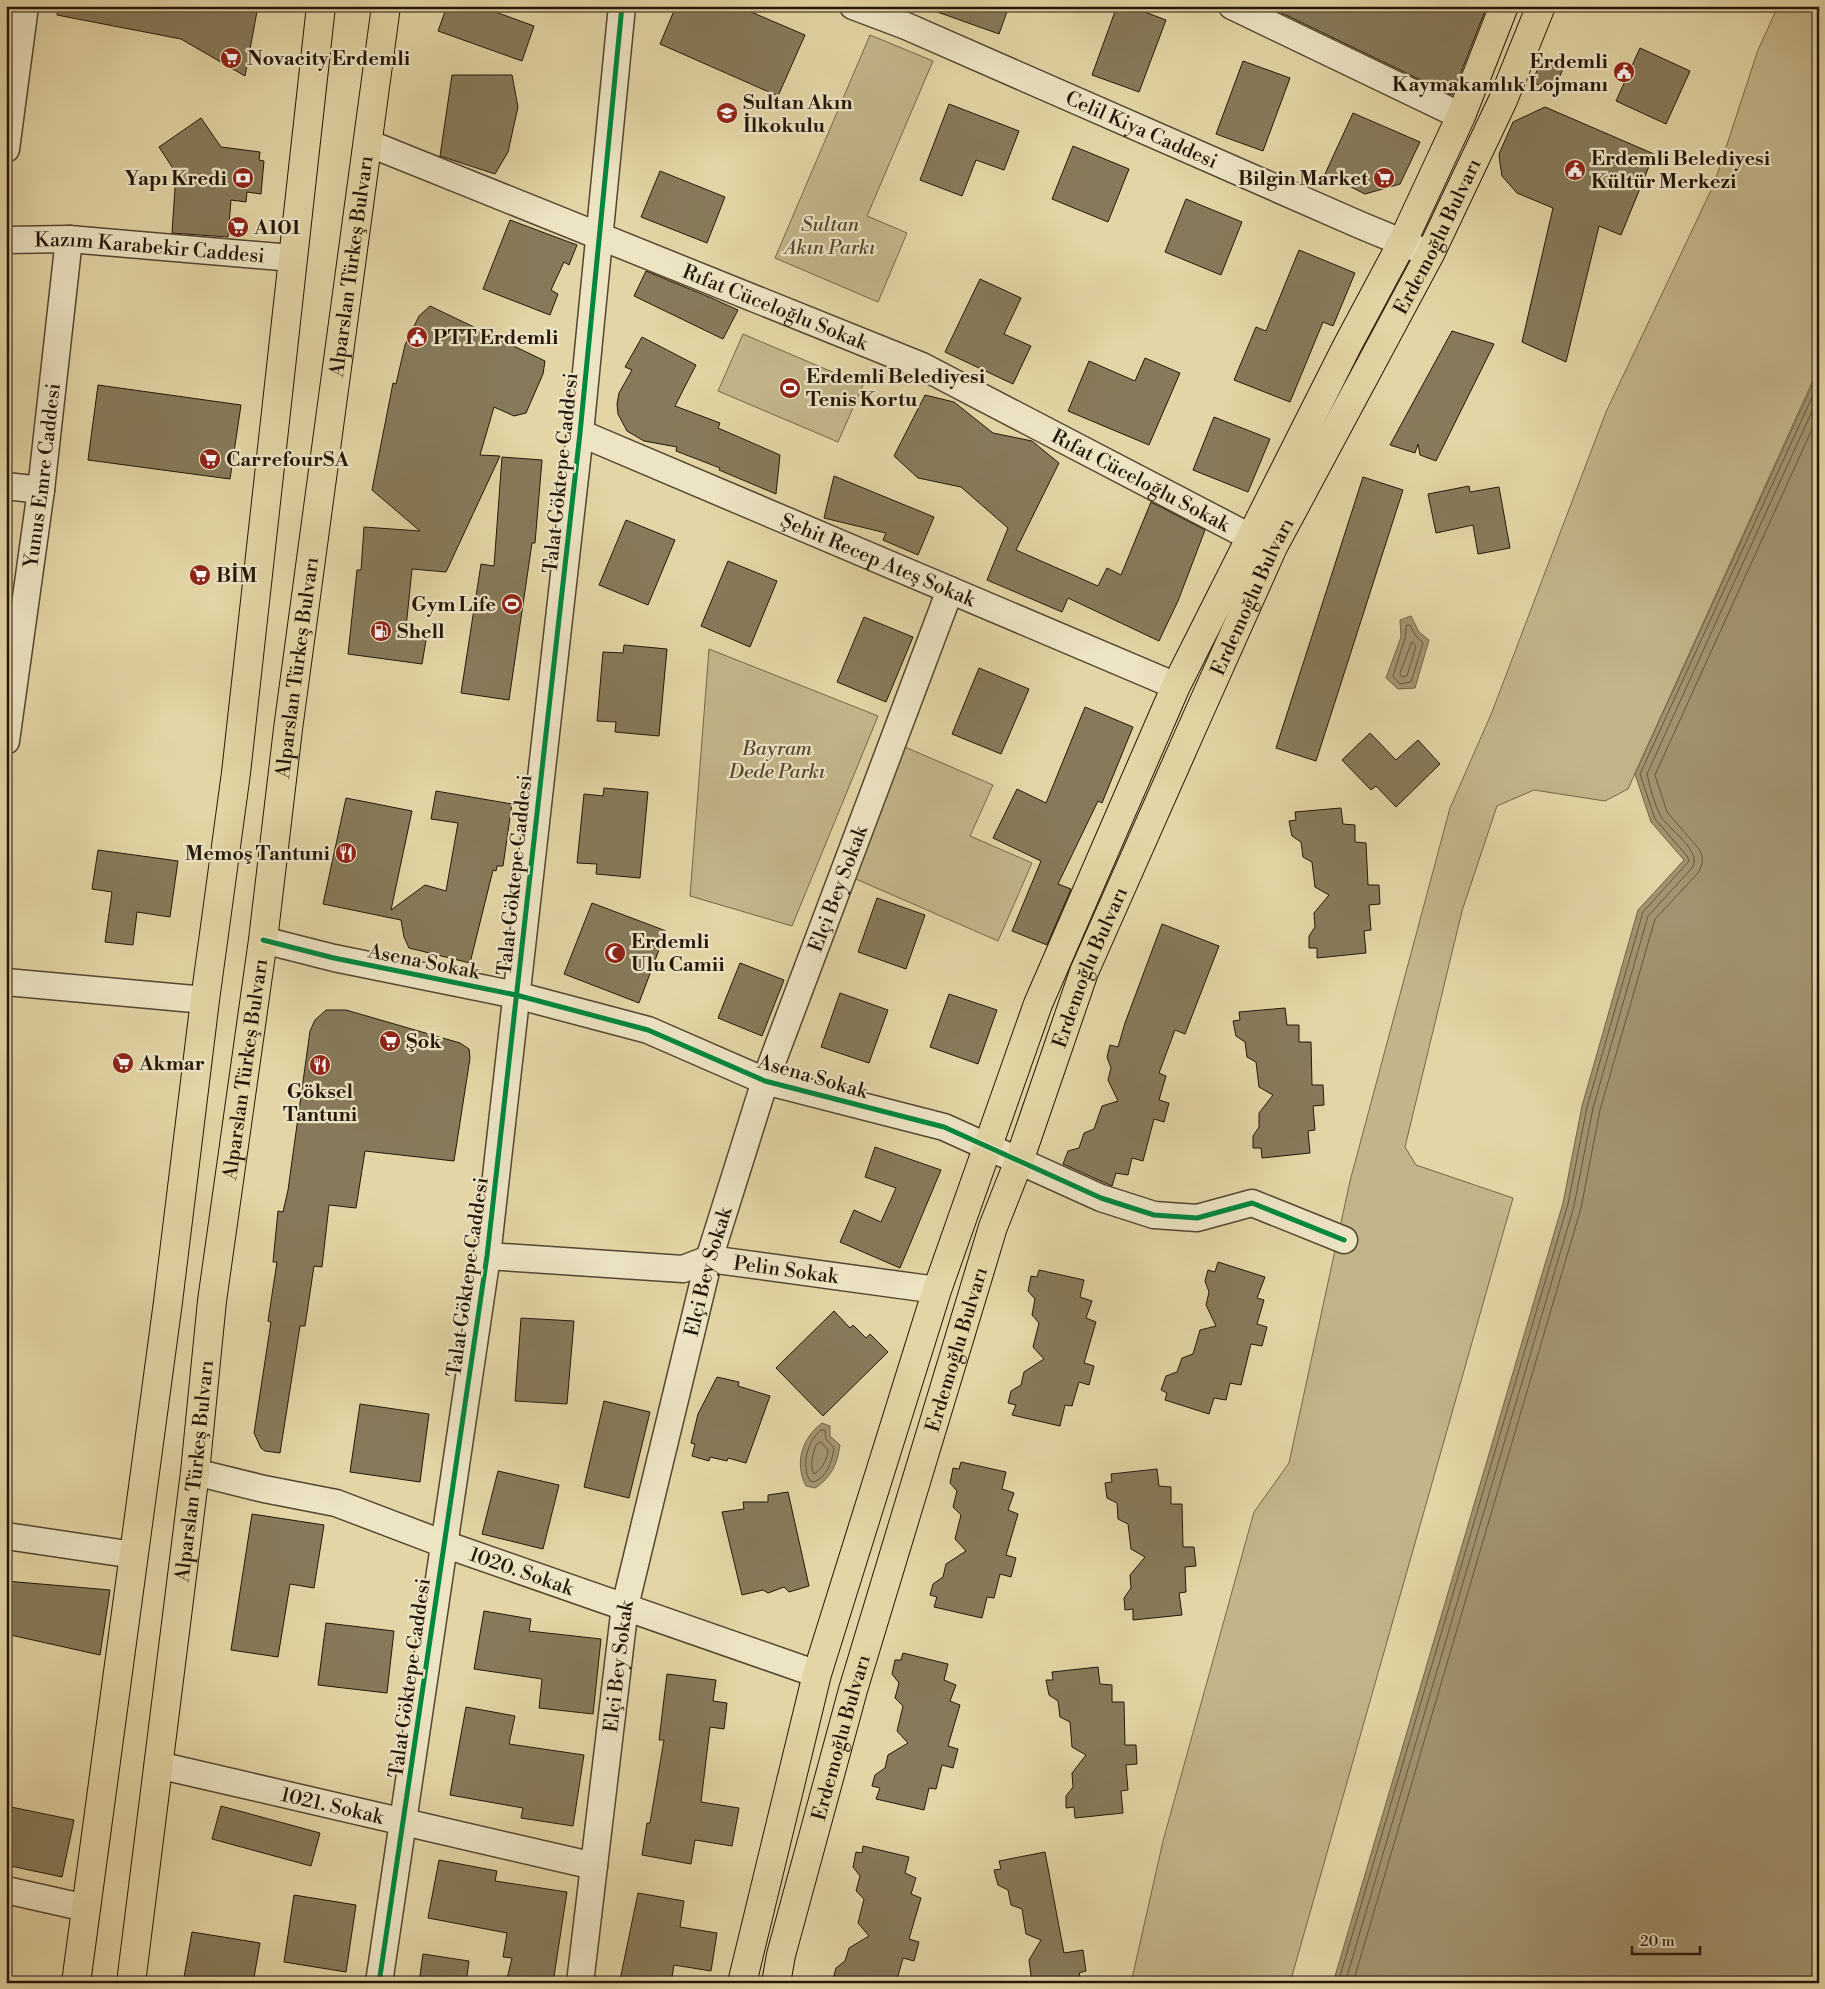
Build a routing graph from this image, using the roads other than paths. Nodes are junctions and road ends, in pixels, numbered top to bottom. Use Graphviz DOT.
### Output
graph roads {
  1 [pos="25,6"];
  2 [pos="321,6"];
  3 [pos="386,6"];
  4 [pos="622,6"];
  5 [pos="853,6"];
  6 [pos="1232,6"];
  7 [pos="1504,6"];
  8 [pos="1541,6"];
  9 [pos="910,16"];
  10 [pos="1461,116"];
  11 [pos="368,144"];
  12 [pos="6,149"];
  13 [pos="600,236"];
  14 [pos="69,239"];
  15 [pos="6,240"];
  16 [pos="1402,243"];
  17 [pos="1430,254"];
  18 [pos="292,258"];
  19 [pos="580,433"];
  20 [pos="6,486"];
  21 [pos="41,490"];
  22 [pos="1250,537"];
  23 [pos="950,590"];
  24 [pos="1176,686"];
  25 [pos="6,742"];
  26 [pos="263,940"];
  27 [pos="6,982"];
  28 [pos="516,995"];
  29 [pos="205,1000"];
  30 [pos="765,1081"];
  31 [pos="987,1145"];
  32 [pos="1019,1161"];
  33 [pos="1344,1240"];
  34 [pos="487,1256"];
  35 [pos="709,1259"];
  36 [pos="937,1290"];
  37 [pos="195,1472"];
  38 [pos="6,1536"];
  39 [pos="444,1544"];
  40 [pos="134,1555"];
  41 [pos="625,1606"];
  42 [pos="817,1674"];
  43 [pos="158,1765"];
  44 [pos="403,1822"];
  45 [pos="594,1866"];
  46 [pos="6,1890"];
  47 [pos="86,1908"];
  48 [pos="76,1983"];
  49 [pos="131,1983"];
  50 [pos="379,1983"];
  51 [pos="580,1983"];
  52 [pos="742,1983"];
  53 [pos="776,1983"];
  1 -- 12 [label="street"];
  2 -- 18 [label="main road"];
  3 -- 11 [label="main road, Alparslan Türkeş Bulvarı"];
  4 -- 13 [label="street, Talat Göktepe Caddesi"];
  5 -- 9 [label="street, Celil Kiya Caddesi"];
  6 -- 10 [label="street"];
  7 -- 10 [label="main road, Erdemoğlu Bulvarı"];
  8 -- 17 [label="main road, Erdemoğlu Bulvarı"];
  9 -- 16 [label="street, Celil Kiya Caddesi"];
  10 -- 16 [label="main road, Erdemoğlu Bulvarı"];
  11 -- 13 [label="street, Rıfat Cüceloğlu Sokak"];
  11 -- 26 [label="main road, Alparslan Türkeş Bulvarı"];
  13 -- 19 [label="street, Talat Göktepe Caddesi"];
  13 -- 22 [label="street, Rıfat Cüceloğlu Sokak"];
  14 -- 15 [label="street, Kazım Karabekir Caddesi"];
  14 -- 18 [label="street, Kazım Karabekir Caddesi"];
  14 -- 21 [label="street, Yunus Emre Caddesi"];
  16 -- 17 [label="street, Celil Kiya Caddesi"];
  16 -- 22 [label="main road, Erdemoğlu Bulvarı"];
  17 -- 32 [label="main road, Erdemoğlu Bulvarı"];
  18 -- 29 [label="main road"];
  19 -- 23 [label="street, Şehit Recep Ateş Sokak"];
  19 -- 28 [label="street, Talat Göktepe Caddesi"];
  20 -- 21 [label="street"];
  21 -- 25 [label="street, Yunus Emre Caddesi"];
  22 -- 24 [label="main road, Erdemoğlu Bulvarı"];
  23 -- 24 [label="street, Şehit Recep Ateş Sokak"];
  23 -- 30 [label="street, Elçi Bey Sokak"];
  24 -- 31 [label="main road, Erdemoğlu Bulvarı"];
  26 -- 28 [label="street, Asena Sokak"];
  26 -- 37 [label="main road, Alparslan Türkeş Bulvarı"];
  27 -- 29 [label="street"];
  28 -- 30 [label="street, Asena Sokak"];
  28 -- 34 [label="street, Talat Göktepe Caddesi"];
  29 -- 40 [label="main road"];
  30 -- 31 [label="street, Asena Sokak"];
  30 -- 35 [label="street, Elçi Bey Sokak"];
  31 -- 32 [label="street, Asena Sokak"];
  31 -- 36 [label="main road, Erdemoğlu Bulvarı"];
  32 -- 33 [label="street, Asena Sokak"];
  32 -- 53 [label="main road, Erdemoğlu Bulvarı"];
  34 -- 35 [label="street, Pelin Sokak"];
  34 -- 39 [label="street, Talat Göktepe Caddesi"];
  35 -- 36 [label="street, Pelin Sokak"];
  35 -- 41 [label="street, Elçi Bey Sokak"];
  36 -- 42 [label="main road, Erdemoğlu Bulvarı"];
  37 -- 39 [label="street, 1020. Sokak"];
  37 -- 43 [label="main road, Alparslan Türkeş Bulvarı"];
  38 -- 40 [label="street"];
  39 -- 41 [label="street, 1020. Sokak"];
  39 -- 44 [label="street, Talat Göktepe Caddesi"];
  40 -- 47 [label="main road"];
  41 -- 42 [label="street, 1020. Sokak"];
  41 -- 45 [label="street, Elçi Bey Sokak"];
  42 -- 52 [label="main road, Erdemoğlu Bulvarı"];
  43 -- 44 [label="street, 1021. Sokak"];
  43 -- 49 [label="main road, Alparslan Türkeş Bulvarı"];
  44 -- 45 [label="street, 1021. Sokak"];
  44 -- 50 [label="street, Talat Göktepe Caddesi"];
  45 -- 51 [label="street, Elçi Bey Sokak"];
  46 -- 47 [label="street"];
  47 -- 48 [label="main road"];
}
